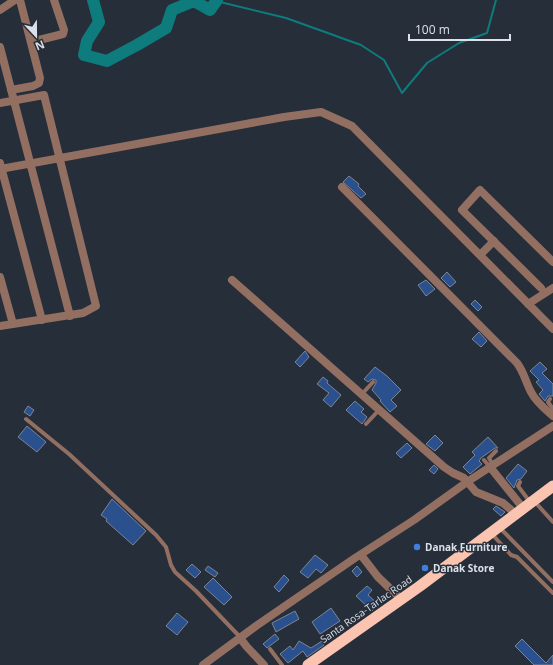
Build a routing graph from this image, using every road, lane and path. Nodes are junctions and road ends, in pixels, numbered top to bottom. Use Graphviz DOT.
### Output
graph roads {
  1 [pos="15,0"];
  2 [pos="20,0"];
  3 [pos="54,0"];
  4 [pos="0,10"];
  5 [pos="31,42"];
  6 [pos="0,47"];
  7 [pos="11,90"];
  8 [pos="14,101"];
  9 [pos="0,103"];
  10 [pos="60,158"];
  11 [pos="30,164"];
  12 [pos="1,167"];
  13 [pos="342,188"];
  14 [pos="494,241"];
  15 [pos="480,255"];
  16 [pos="553,262"];
  17 [pos="0,277"];
  18 [pos="232,280"];
  19 [pos="541,288"];
  20 [pos="553,288"];
  21 [pos="528,304"];
  22 [pos="70,316"];
  23 [pos="42,320"];
  24 [pos="13,324"];
  25 [pos="0,326"];
  26 [pos="553,329"];
  27 [pos="374,382"];
  28 [pos="362,395"];
  29 [pos="550,399"];
  30 [pos="553,409"];
  31 [pos="379,410"];
  32 [pos="553,416"];
  33 [pos="26,418"];
  34 [pos="366,424"];
  35 [pos="553,426"];
  36 [pos="496,451"];
  37 [pos="484,460"];
  38 [pos="492,466"];
  39 [pos="467,482"];
  40 [pos="520,482"];
  41 [pos="553,486"];
  42 [pos="525,506"];
  43 [pos="553,522"];
  44 [pos="495,530"];
  45 [pos="361,554"];
  46 [pos="553,582"];
  47 [pos="553,593"];
  48 [pos="402,599"];
  49 [pos="240,638"];
  50 [pos="270,649"];
  51 [pos="203,665"];
  52 [pos="264,665"];
  53 [pos="282,665"];
  54 [pos="308,665"];
  1 -- 4 [label="street"];
  2 -- 5 [label="street"];
  3 -- 5 [label="street"];
  5 -- 7 [label="street"];
  6 -- 7 [label="street"];
  7 -- 8 [label="street"];
  8 -- 9 [label="street"];
  8 -- 10 [label="street"];
  8 -- 11 [label="street"];
  10 -- 11 [label="street"];
  10 -- 15 [label="street"];
  10 -- 22 [label="street"];
  11 -- 12 [label="street"];
  11 -- 22 [label="street"];
  12 -- 23 [label="street"];
  13 -- 32 [label="street"];
  14 -- 15 [label="street"];
  14 -- 16 [label="street"];
  14 -- 19 [label="street"];
  15 -- 21 [label="street"];
  17 -- 24 [label="street"];
  18 -- 28 [label="street"];
  20 -- 21 [label="street"];
  21 -- 26 [label="street"];
  22 -- 23 [label="street"];
  23 -- 24 [label="street"];
  24 -- 25 [label="street"];
  27 -- 28 [label="lane"];
  28 -- 31 [label="street"];
  29 -- 30 [label="lane"];
  31 -- 34 [label="lane"];
  31 -- 39 [label="street"];
  33 -- 49 [label="lane"];
  35 -- 38 [label="street"];
  36 -- 38 [label="lane"];
  37 -- 38 [label="lane"];
  38 -- 39 [label="street"];
  38 -- 42 [label="street"];
  39 -- 42 [label="street"];
  39 -- 45 [label="street"];
  40 -- 42 [label="lane"];
  41 -- 42 [label="highway, Santa Rosa-Tarlac Road"];
  42 -- 43 [label="lane"];
  42 -- 44 [label="highway, Santa Rosa-Tarlac Road"];
  44 -- 46 [label="lane"];
  44 -- 47 [label="lane"];
  44 -- 48 [label="highway, Santa Rosa-Tarlac Road"];
  45 -- 48 [label="street"];
  45 -- 49 [label="street"];
  48 -- 54 [label="highway, Santa Rosa-Tarlac Road"];
  49 -- 51 [label="street"];
  49 -- 52 [label="street"];
  50 -- 53 [label="lane"];
}
